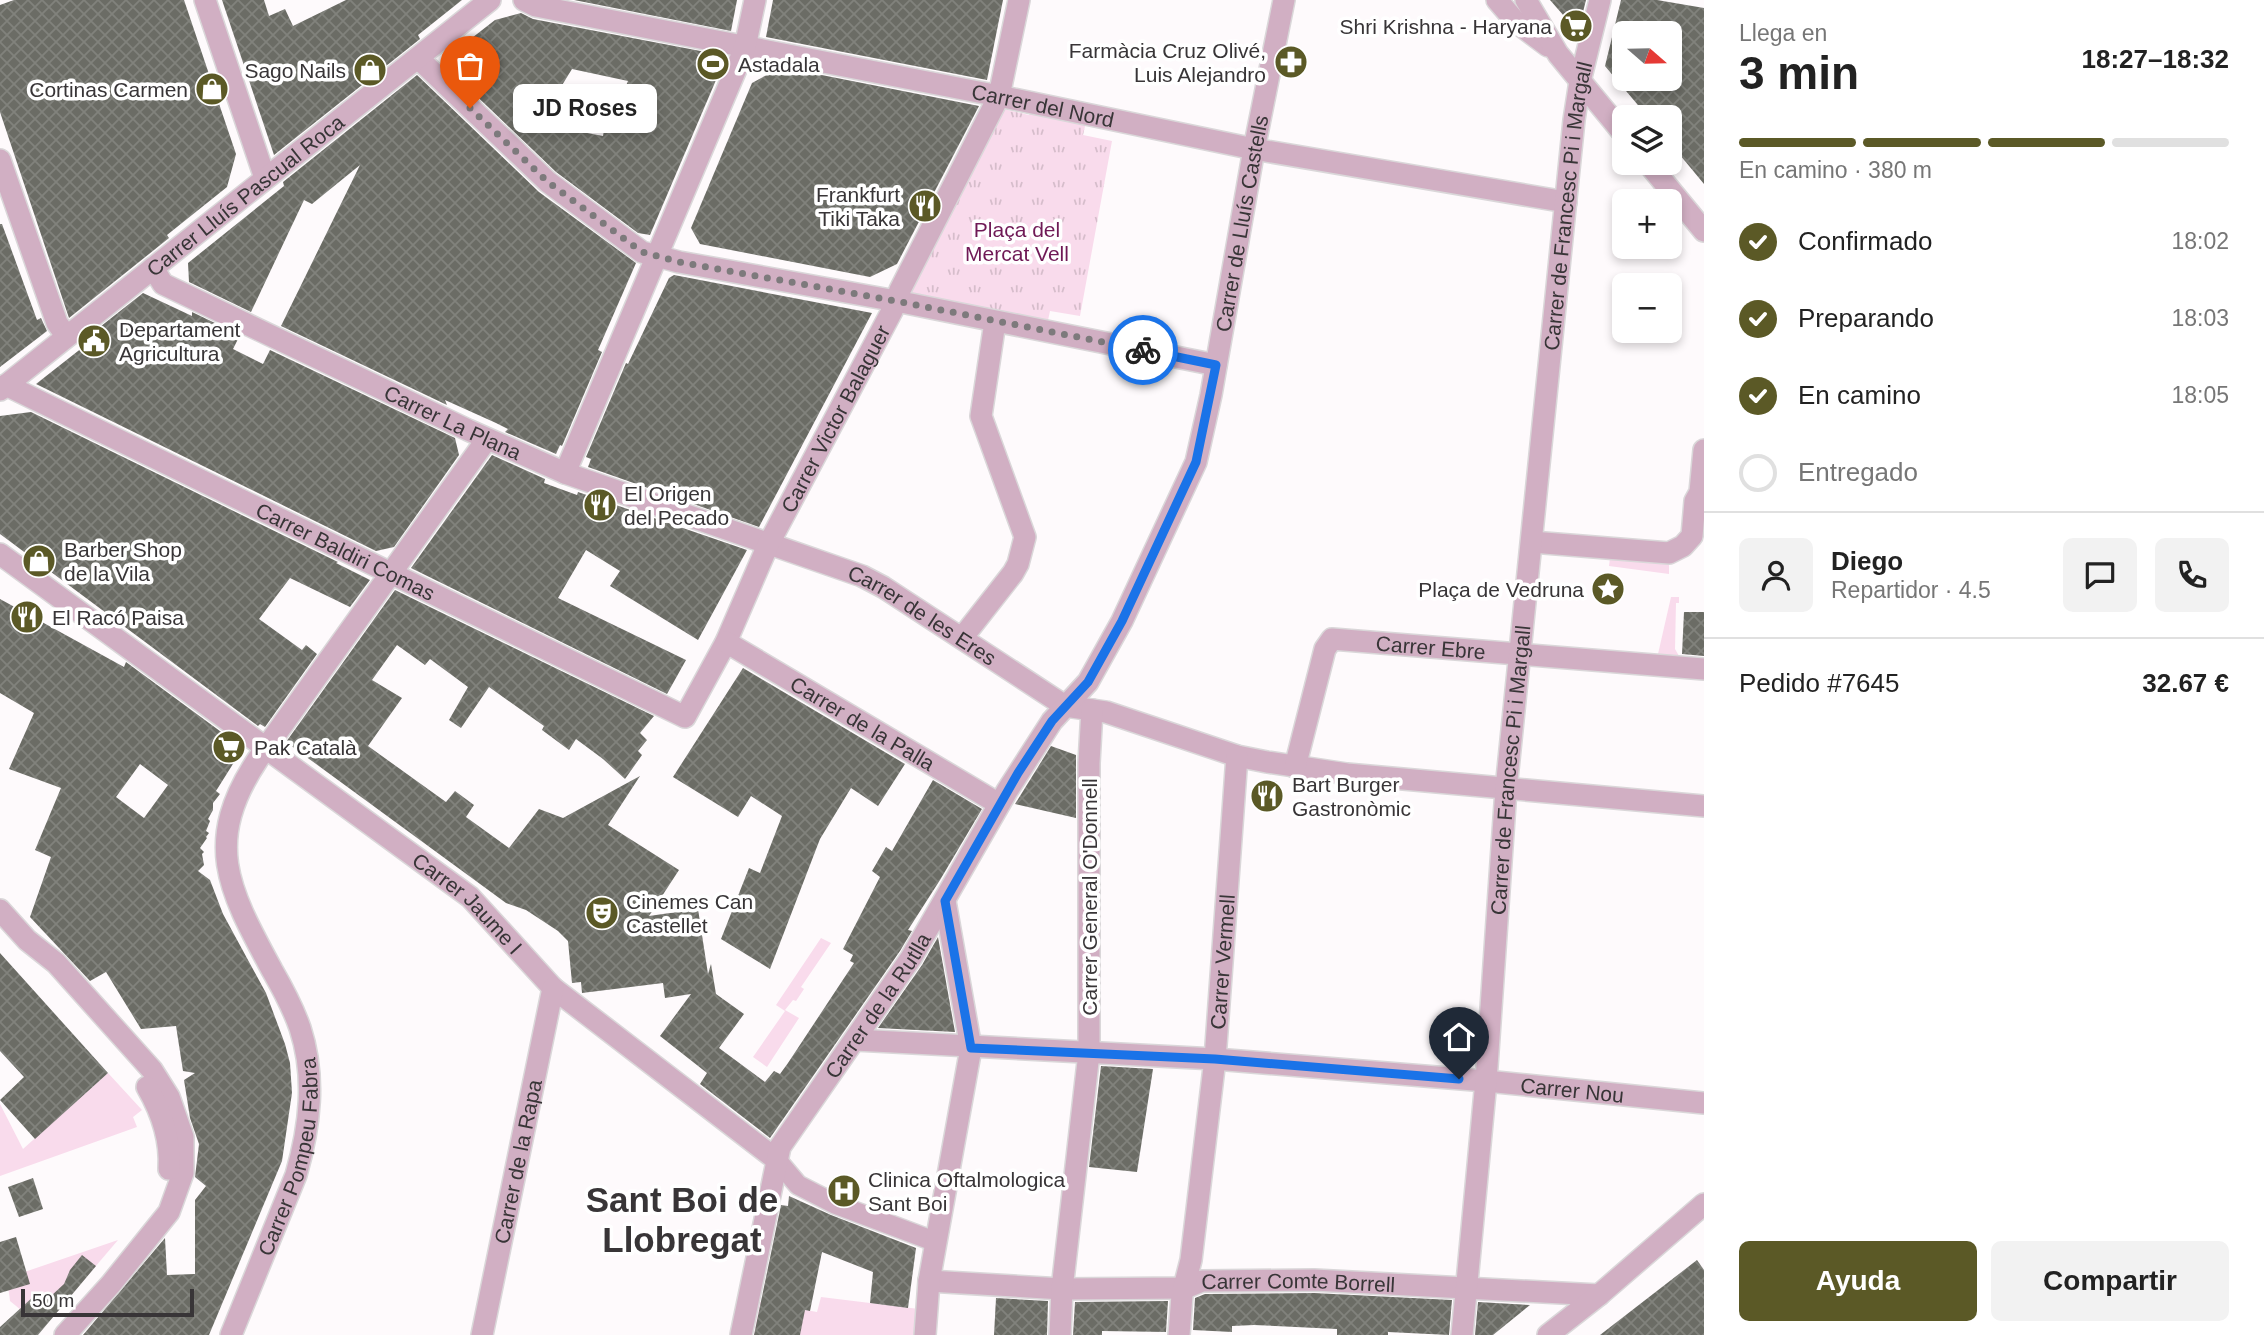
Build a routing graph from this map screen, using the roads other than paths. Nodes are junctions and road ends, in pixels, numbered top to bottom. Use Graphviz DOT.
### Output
graph roads {
  1 [pos="205,0"];
  2 [pos="490,0"];
  3 [pos="524,0"];
  4 [pos="755,0"];
  5 [pos="1018,0"];
  6 [pos="1284,0"];
  7 [pos="1497,0"];
  8 [pos="1526,0"];
  9 [pos="1600,0"];
  10 [pos="745,47"];
  11 [pos="1558,54"];
  12 [pos="418,58"];
  13 [pos="1580,80"];
  14 [pos="999,96"];
  15 [pos="1612,119"];
  16 [pos="1254,149"];
  17 [pos="0,160"];
  18 [pos="1658,175"];
  19 [pos="265,178"];
  20 [pos="1566,202"];
  21 [pos="1704,231"];
  22 [pos="658,257"];
  23 [pos="153,268"];
  24 [pos="896,301"];
  25 [pos="995,322"];
  26 [pos="70,334"];
  27 [pos="1216,365"];
  28 [pos="3,387"];
  29 [pos="487,439"];
  30 [pos="1704,450"];
  31 [pos="565,473"];
  32 [pos="1532,542"];
  33 [pos="768,545"];
  34 [pos="0,554"];
  35 [pos="391,573"];
  36 [pos="961,638"];
  37 [pos="726,642"];
  38 [pos="1520,653"];
  39 [pos="1704,669"];
  40 [pos="1065,706"];
  41 [pos="1092,709"];
  42 [pos="684,717"];
  43 [pos="266,747"];
  44 [pos="1237,755"];
  45 [pos="1296,767"];
  46 [pos="1506,789"];
  47 [pos="999,804"];
  48 [pos="1704,806"];
  49 [pos="945,901"];
  50 [pos="0,910"];
  51 [pos="27,940"];
  52 [pos="553,988"];
  53 [pos="855,1040"];
  54 [pos="971,1048"];
  55 [pos="1089,1053"];
  56 [pos="1215,1059"];
  57 [pos="1486,1081"];
  58 [pos="1704,1102"];
  59 [pos="776,1160"];
  60 [pos="1704,1204"];
  61 [pos="936,1242"];
  62 [pos="929,1281"];
  63 [pos="1185,1288"];
  64 [pos="1062,1289"];
  65 [pos="1465,1290"];
  66 [pos="1600,1295"];
  67 [pos="54,1335"];
  68 [pos="65,1335"];
  69 [pos="231,1335"];
  70 [pos="482,1335"];
  71 [pos="741,1335"];
  72 [pos="925,1335"];
  73 [pos="1060,1335"];
  74 [pos="1180,1335"];
  75 [pos="1462,1335"];
  76 [pos="1548,1335"];
  1 -- 19 [label="street"];
  2 -- 12 [label="street, Carrer Lluís Pascual Roca"];
  3 -- 10 [label="street, Carrer del Nord"];
  4 -- 10 [label="street"];
  5 -- 14 [label="street, Carrer Victor Balaguer"];
  6 -- 16 [label="street, Carrer de Lluís Castells"];
  7 -- 11 [label="street"];
  8 -- 11 [label="street"];
  9 -- 13 [label="street, Carrer de Francesc Pi i Margall"];
  10 -- 14 [label="street, Carrer del Nord"];
  10 -- 22 [label="street"];
  11 -- 13 [label="street"];
  12 -- 19 [label="street, Carrer Lluís Pascual Roca"];
  12 -- 22 [label="street"];
  13 -- 15 [label="street"];
  13 -- 20 [label="street, Carrer de Francesc Pi i Margall"];
  14 -- 16 [label="street, Carrer del Nord"];
  14 -- 24 [label="street, Carrer Victor Balaguer"];
  16 -- 20 [label="street, Carrer del Nord"];
  16 -- 27 [label="street, Carrer de Lluís Castells"];
  17 -- 26 [label="street"];
  18 -- 21 [label="street"];
  19 -- 23 [label="street, Carrer Lluís Pascual Roca"];
  20 -- 32 [label="street, Carrer de Francesc Pi i Margall"];
  22 -- 24 [label="street"];
  22 -- 31 [label="street"];
  23 -- 26 [label="street, Carrer Lluís Pascual Roca"];
  23 -- 29 [label="street, Carrer La Plana"];
  24 -- 25 [label="street"];
  24 -- 33 [label="street, Carrer Victor Balaguer"];
  25 -- 27 [label="street"];
  25 -- 36 [label="street"];
  26 -- 28 [label="street, Carrer Lluís Pascual Roca"];
  27 -- 40 [label="street, Carrer de Lluís Castells"];
  28 -- 35 [label="street, Carrer Baldiri Comas"];
  29 -- 31 [label="street, Carrer La Plana"];
  29 -- 35 [label="street, Carrer Pompeu Fabra"];
  30 -- 32 [label="street"];
  31 -- 33 [label="street, Carrer La Plana"];
  32 -- 38 [label="street, Carrer de Francesc Pi i Margall"];
  33 -- 36 [label="street, Carrer de les Eres"];
  33 -- 37 [label="street, Carrer Victor Balaguer"];
  34 -- 43 [label="street, Carrer Jaume I"];
  35 -- 42 [label="street, Carrer Baldiri Comas"];
  35 -- 43 [label="street, Carrer Pompeu Fabra"];
  36 -- 40 [label="street, Carrer de les Eres"];
  37 -- 42 [label="street, Carrer Victor Balaguer"];
  37 -- 47 [label="street, Carrer de la Palla"];
  38 -- 39 [label="street, Carrer Ebre"];
  38 -- 45 [label="street, Carrer Ebre"];
  38 -- 46 [label="street, Carrer de Francesc Pi i Margall"];
  40 -- 41 [label="street"];
  40 -- 47 [label="street, Carrer de la Rutlla"];
  41 -- 44 [label="street"];
  41 -- 55 [label="street, Carrer General O'Donnell"];
  43 -- 52 [label="street, Carrer Jaume I"];
  43 -- 69 [label="street, Carrer Pompeu Fabra"];
  44 -- 45 [label="street"];
  44 -- 56 [label="street, Carrer Vermell"];
  45 -- 46 [label="street"];
  46 -- 48 [label="street"];
  46 -- 57 [label="street, Carrer de Francesc Pi i Margall"];
  47 -- 49 [label="street, Carrer de la Rutlla"];
  49 -- 53 [label="street, Carrer de la Rutlla"];
  49 -- 54 [label="street"];
  50 -- 51 [label="street"];
  51 -- 67 [label="street"];
  51 -- 68 [label="street"];
  52 -- 59 [label="street, Carrer Jaume I"];
  52 -- 70 [label="street, Carrer de la Rapa"];
  53 -- 54 [label="street, Carrer Nou"];
  53 -- 59 [label="street, Carrer de la Rutlla"];
  54 -- 55 [label="street, Carrer Nou"];
  54 -- 61 [label="street"];
  55 -- 56 [label="street, Carrer Nou"];
  55 -- 64 [label="street, Carrer General O'Donnell"];
  56 -- 57 [label="street, Carrer Nou"];
  56 -- 63 [label="street, Carrer Vermell"];
  57 -- 58 [label="street, Carrer Nou"];
  57 -- 65 [label="street, Carrer de Francesc Pi i Margall"];
  59 -- 61 [label="street, Carrer Jaume I"];
  59 -- 71 [label="street, Carrer de la Rutlla"];
  60 -- 66 [label="street"];
  61 -- 62 [label="street"];
  62 -- 64 [label="street, Carrer Comte Borrell"];
  62 -- 72 [label="street"];
  63 -- 64 [label="street, Carrer Comte Borrell"];
  63 -- 65 [label="street, Carrer Comte Borrell"];
  63 -- 74 [label="street, Carrer Vermell"];
  64 -- 73 [label="street, Carrer General O'Donnell"];
  65 -- 66 [label="street, Carrer Comte Borrell"];
  65 -- 75 [label="street, Carrer de Francesc Pi i Margall"];
  66 -- 76 [label="street"];
}
